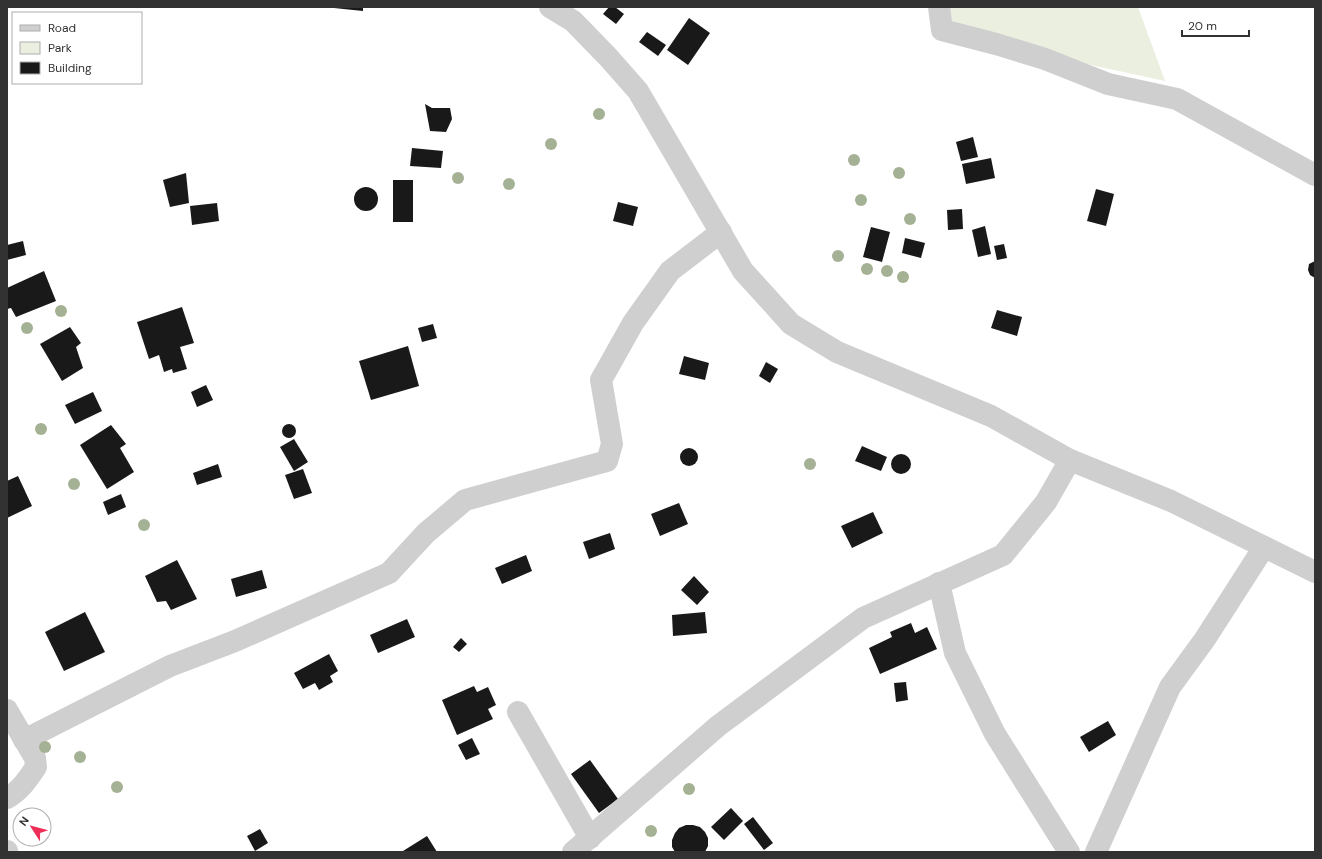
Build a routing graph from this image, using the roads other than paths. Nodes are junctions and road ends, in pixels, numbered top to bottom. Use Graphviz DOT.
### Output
graph roads {
  1 [pos="550,7"];
  2 [pos="939,7"];
  3 [pos="1315,175"];
  4 [pos="721,232"];
  5 [pos="1070,460"];
  6 [pos="1264,547"];
  7 [pos="1315,572"];
  8 [pos="939,583"];
  9 [pos="7,710"];
  10 [pos="518,712"];
  11 [pos="24,740"];
  12 [pos="7,798"];
  13 [pos="590,838"];
  14 [pos="573,852"];
  15 [pos="1069,852"];
  16 [pos="1096,852"];
  1 -- 4 [label="street"];
  2 -- 3 [label="street"];
  4 -- 5 [label="street"];
  4 -- 11 [label="street"];
  5 -- 6 [label="street"];
  5 -- 8 [label="street"];
  6 -- 7 [label="street"];
  6 -- 16 [label="street"];
  8 -- 13 [label="street"];
  8 -- 15 [label="street"];
  9 -- 11 [label="street"];
  10 -- 13 [label="street"];
  11 -- 12 [label="street"];
  13 -- 14 [label="street"];
}
